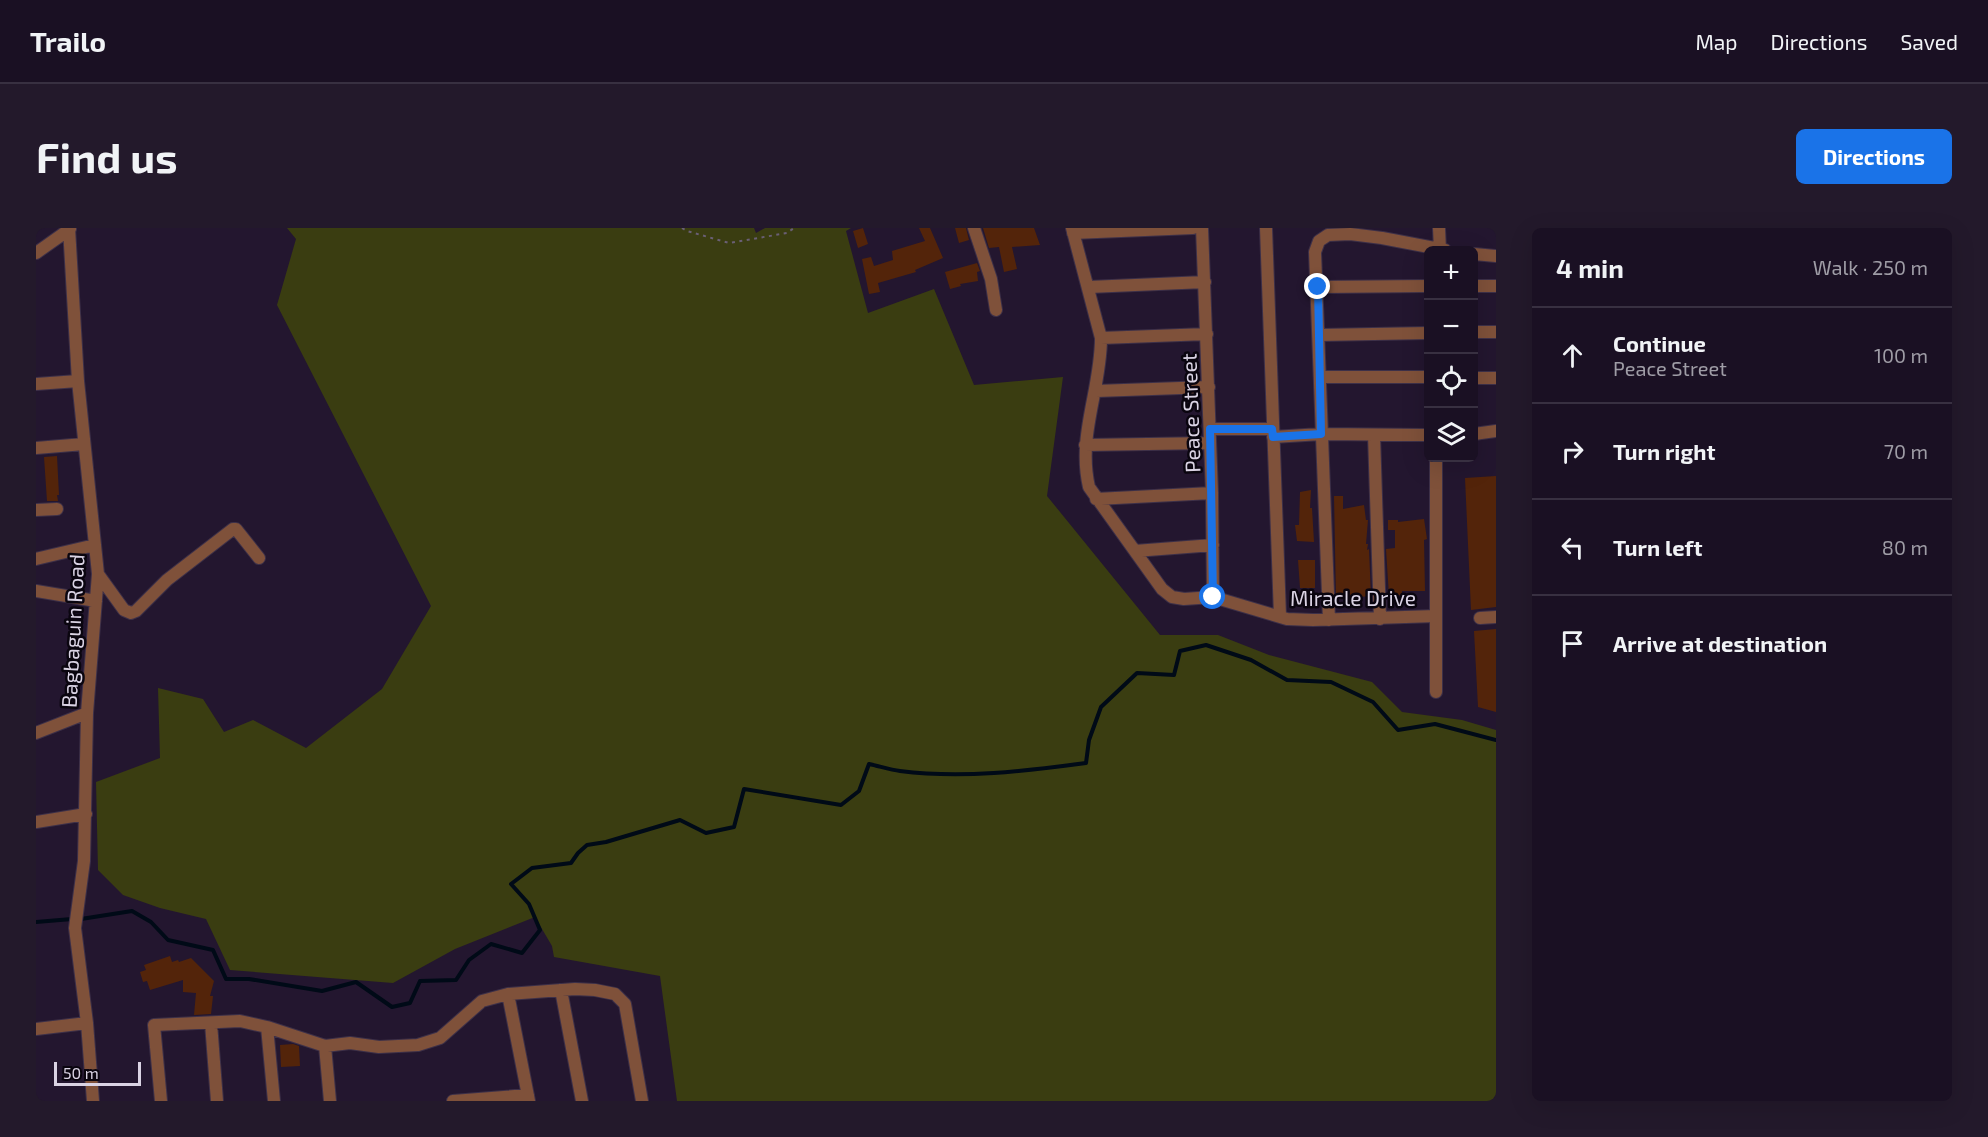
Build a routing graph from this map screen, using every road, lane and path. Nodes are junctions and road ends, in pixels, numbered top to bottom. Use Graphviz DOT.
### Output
graph roads {
  1 [pos="70,228"];
  2 [pos="682,228"];
  3 [pos="794,228"];
  4 [pos="974,228"];
  5 [pos="1192,228"];
  6 [pos="1202,228"];
  7 [pos="1266,228"];
  8 [pos="1439,228"];
  9 [pos="1073,230"];
  10 [pos="1440,246"];
  11 [pos="1424,247"];
  12 [pos="36,254"];
  13 [pos="1478,254"];
  14 [pos="1496,256"];
  15 [pos="1205,282"];
  16 [pos="1424,286"];
  17 [pos="1478,286"];
  18 [pos="1496,286"];
  19 [pos="1089,287"];
  20 [pos="1318,287"];
  21 [pos="996,310"];
  22 [pos="1478,332"];
  23 [pos="1496,332"];
  24 [pos="1424,333"];
  25 [pos="1207,334"];
  26 [pos="1319,335"];
  27 [pos="1101,338"];
  28 [pos="1320,377"];
  29 [pos="1424,377"];
  30 [pos="1478,378"];
  31 [pos="1496,378"];
  32 [pos="78,381"];
  33 [pos="36,384"];
  34 [pos="1209,387"];
  35 [pos="1096,391"];
  36 [pos="1210,429"];
  37 [pos="1496,431"];
  38 [pos="1272,433"];
  39 [pos="1478,433"];
  40 [pos="1321,434"];
  41 [pos="1374,435"];
  42 [pos="1424,435"];
  43 [pos="1210,443"];
  44 [pos="84,444"];
  45 [pos="1085,445"];
  46 [pos="36,448"];
  47 [pos="1436,462"];
  48 [pos="1212,493"];
  49 [pos="1096,499"];
  50 [pos="57,509"];
  51 [pos="36,510"];
  52 [pos="95,545"];
  53 [pos="1214,545"];
  54 [pos="1135,551"];
  55 [pos="259,558"];
  56 [pos="36,559"];
  57 [pos="98,574"];
  58 [pos="36,591"];
  59 [pos="1213,597"];
  60 [pos="96,601"];
  61 [pos="1280,616"];
  62 [pos="1436,616"];
  63 [pos="1496,617"];
  64 [pos="1480,618"];
  65 [pos="1380,619"];
  66 [pos="1329,620"];
  67 [pos="1436,692"];
  68 [pos="87,713"];
  69 [pos="36,733"];
  70 [pos="86,814"];
  71 [pos="36,822"];
  72 [pos="561,990"];
  73 [pos="508,994"];
  74 [pos="87,1023"];
  75 [pos="211,1023"];
  76 [pos="267,1027"];
  77 [pos="36,1029"];
  78 [pos="325,1046"];
  79 [pos="529,1098"];
  80 [pos="93,1101"];
  81 [pos="161,1101"];
  82 [pos="218,1101"];
  83 [pos="273,1101"];
  84 [pos="330,1101"];
  85 [pos="453,1101"];
  86 [pos="582,1101"];
  87 [pos="642,1101"];
  1 -- 12 [label="street"];
  1 -- 32 [label="street, Bagbaguin Road"];
  2 -- 3 [label="path"];
  4 -- 21 [label="street"];
  5 -- 9 [label="street"];
  6 -- 15 [label="street, Peace Street"];
  7 -- 38 [label="street"];
  8 -- 10 [label="street"];
  9 -- 19 [label="street, Miracle Drive"];
  11 -- 20 [label="street"];
  13 -- 14 [label="street"];
  15 -- 19 [label="street"];
  15 -- 25 [label="street, Peace Street"];
  16 -- 20 [label="street"];
  17 -- 18 [label="street"];
  19 -- 27 [label="street, Miracle Drive"];
  20 -- 26 [label="street"];
  22 -- 23 [label="street"];
  24 -- 26 [label="street"];
  25 -- 27 [label="street"];
  25 -- 34 [label="street, Peace Street"];
  26 -- 28 [label="street"];
  27 -- 35 [label="street, Miracle Drive"];
  28 -- 29 [label="street"];
  28 -- 40 [label="street"];
  30 -- 31 [label="street"];
  32 -- 33 [label="street"];
  32 -- 44 [label="street, Bagbaguin Road"];
  34 -- 35 [label="street"];
  34 -- 36 [label="street, Peace Street"];
  35 -- 45 [label="street, Miracle Drive"];
  36 -- 38 [label="street"];
  36 -- 43 [label="street, Peace Street"];
  37 -- 39 [label="street"];
  38 -- 40 [label="street"];
  38 -- 61 [label="street"];
  40 -- 41 [label="street"];
  40 -- 66 [label="street"];
  41 -- 42 [label="street"];
  41 -- 65 [label="street"];
  43 -- 45 [label="street"];
  43 -- 48 [label="street, Peace Street"];
  44 -- 46 [label="street"];
  44 -- 52 [label="street, Bagbaguin Road"];
  45 -- 49 [label="street, Miracle Drive"];
  47 -- 62 [label="street"];
  48 -- 49 [label="street"];
  48 -- 53 [label="street, Peace Street"];
  49 -- 54 [label="street, Miracle Drive"];
  50 -- 51 [label="street"];
  52 -- 56 [label="street"];
  52 -- 57 [label="street, Bagbaguin Road"];
  53 -- 54 [label="street"];
  53 -- 59 [label="street, Peace Street"];
  54 -- 59 [label="street, Miracle Drive"];
  55 -- 57 [label="street"];
  57 -- 60 [label="street, Bagbaguin Road"];
  58 -- 60 [label="street"];
  59 -- 61 [label="street, Miracle Drive"];
  60 -- 68 [label="street, Bagbaguin Road"];
  61 -- 66 [label="street, Miracle Drive"];
  62 -- 65 [label="street, Miracle Drive"];
  62 -- 67 [label="street"];
  63 -- 64 [label="street"];
  65 -- 66 [label="street, Miracle Drive"];
  68 -- 69 [label="street"];
  68 -- 70 [label="street, Bagbaguin Road"];
  70 -- 71 [label="street"];
  70 -- 74 [label="street, Bagbaguin Road"];
  72 -- 73 [label="street"];
  72 -- 86 [label="street"];
  72 -- 87 [label="street"];
  73 -- 78 [label="street"];
  73 -- 79 [label="street"];
  74 -- 77 [label="street"];
  74 -- 80 [label="street, Bagbaguin Road"];
  75 -- 76 [label="street"];
  75 -- 81 [label="street"];
  75 -- 82 [label="street"];
  76 -- 78 [label="street"];
  76 -- 83 [label="street"];
  78 -- 84 [label="street"];
  79 -- 85 [label="street"];
}
